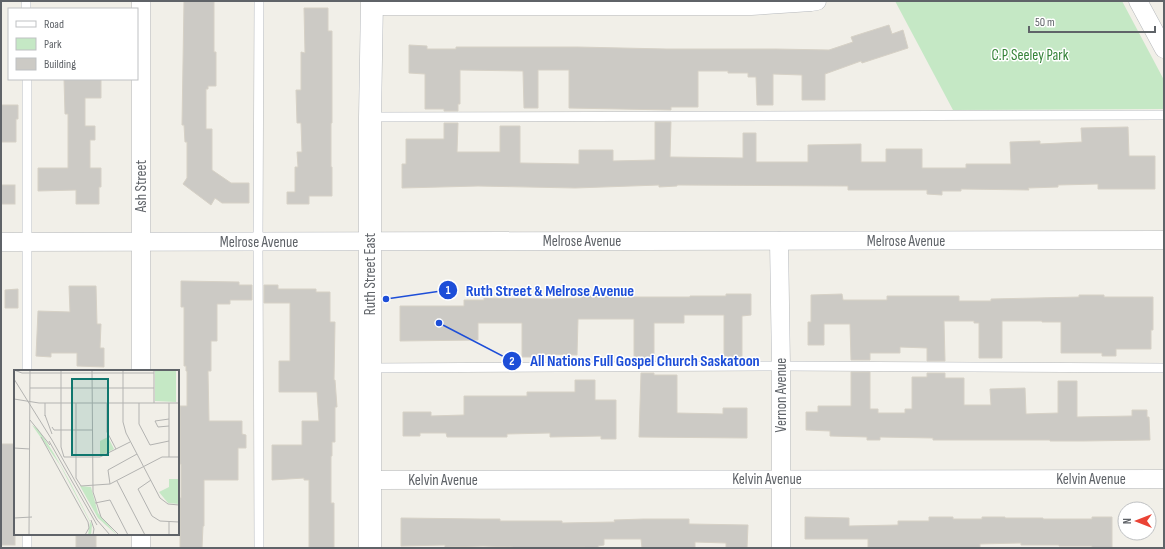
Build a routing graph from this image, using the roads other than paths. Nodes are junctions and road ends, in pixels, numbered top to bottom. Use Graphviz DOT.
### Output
graph roads {
  1 [pos="141,1"];
  2 [pos="259,1"];
  3 [pos="817,1"];
  4 [pos="1138,1"];
  5 [pos="372,3"];
  6 [pos="1164,50"];
  7 [pos="27,80"];
  8 [pos="1164,115"];
  9 [pos="370,117"];
  10 [pos="1164,240"];
  11 [pos="370,241"];
  12 [pos="779,241"];
  13 [pos="1,242"];
  14 [pos="27,242"];
  15 [pos="141,242"];
  16 [pos="258,242"];
  17 [pos="781,366"];
  18 [pos="370,368"];
  19 [pos="1164,368"];
  20 [pos="27,370"];
  21 [pos="141,370"];
  22 [pos="782,479"];
  23 [pos="1164,479"];
  24 [pos="371,480"];
  25 [pos="27,535"];
  26 [pos="141,535"];
  27 [pos="26,548"];
  28 [pos="141,548"];
  29 [pos="259,548"];
  30 [pos="370,548"];
  31 [pos="781,548"];
  1 -- 15 [label="street, Ash Street"];
  2 -- 16 [label="lane"];
  3 -- 5 [label="street"];
  4 -- 6 [label="street"];
  5 -- 9 [label="street, Ruth Street East"];
  7 -- 14 [label="lane"];
  8 -- 9 [label="lane"];
  9 -- 11 [label="street, Ruth Street East"];
  10 -- 12 [label="street, Melrose Avenue"];
  11 -- 12 [label="street, Melrose Avenue"];
  11 -- 16 [label="street, Melrose Avenue"];
  11 -- 18 [label="street, Ruth Street East"];
  12 -- 17 [label="street, Vernon Avenue"];
  13 -- 14 [label="street, Melrose Avenue"];
  14 -- 15 [label="street, Melrose Avenue"];
  14 -- 20 [label="lane"];
  15 -- 16 [label="street, Melrose Avenue"];
  15 -- 21 [label="street, Ash Street"];
  16 -- 29 [label="lane"];
  17 -- 18 [label="lane"];
  17 -- 19 [label="lane"];
  17 -- 22 [label="street, Vernon Avenue"];
  18 -- 24 [label="street, Ruth Street East"];
  22 -- 23 [label="street, Kelvin Avenue"];
  22 -- 24 [label="street, Kelvin Avenue"];
  22 -- 31 [label="street, Vernon Avenue"];
  24 -- 30 [label="street, Ruth Street East"];
  25 -- 27 [label="lane"];
  26 -- 28 [label="street"];
}
